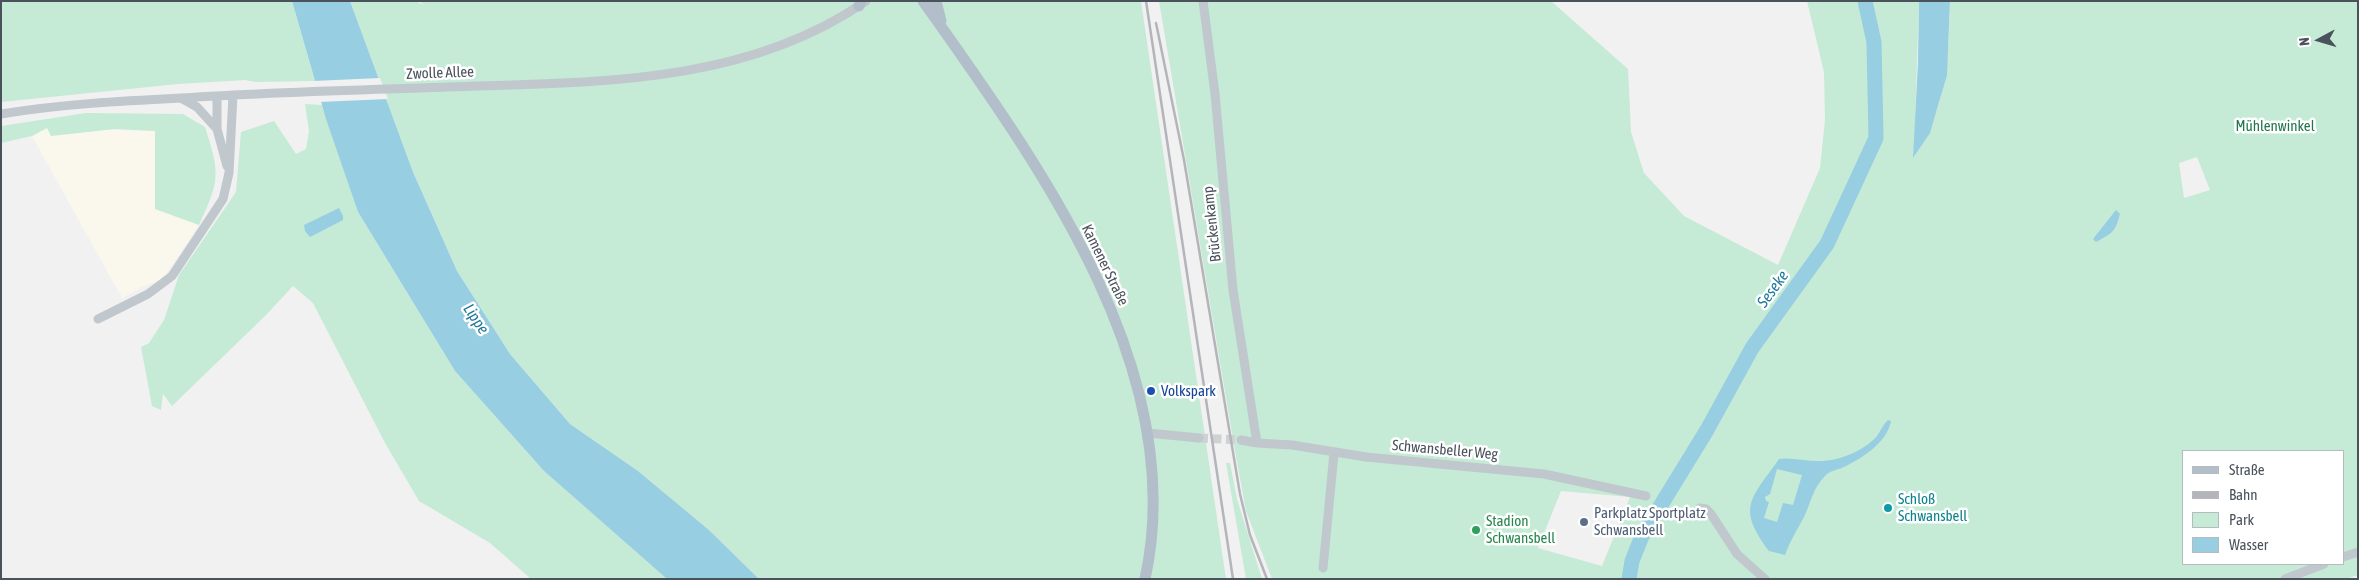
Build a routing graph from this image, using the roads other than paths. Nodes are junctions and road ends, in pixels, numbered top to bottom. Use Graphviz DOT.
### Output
graph roads {
  1 [pos="923,1"];
  2 [pos="936,1"];
  3 [pos="1203,1"];
  4 [pos="862,3"];
  5 [pos="944,30"];
  6 [pos="233,95"];
  7 [pos="217,96"];
  8 [pos="181,98"];
  9 [pos="1,114"];
  10 [pos="217,129"];
  11 [pos="229,173"];
  12 [pos="98,319"];
  13 [pos="1148,433"];
  14 [pos="1199,438"];
  15 [pos="1241,440"];
  16 [pos="1257,443"];
  17 [pos="1334,453"];
  18 [pos="1646,496"];
  19 [pos="1700,508"];
  20 [pos="2358,552"];
  21 [pos="2344,557"];
  22 [pos="2321,565"];
  23 [pos="1323,568"];
  24 [pos="1145,579"];
  25 [pos="1765,579"];
  26 [pos="2284,579"];
  1 -- 5 [label="main road, Kamener Straße"];
  2 -- 5 [label="main road"];
  3 -- 16 [label="street, Brückenkamp"];
  4 -- 6 [label="street, Zwolle Allee"];
  5 -- 13 [label="main road, Kamener Straße"];
  6 -- 7 [label="street, Zwolle Allee"];
  6 -- 11 [label="street"];
  7 -- 8 [label="street, Zwolle Allee"];
  7 -- 10 [label="street"];
  8 -- 9 [label="street, Zwolle Allee"];
  8 -- 10 [label="street"];
  10 -- 11 [label="street"];
  11 -- 12 [label="street"];
  13 -- 14 [label="street"];
  13 -- 24 [label="main road, Kamener Straße"];
  15 -- 16 [label="street, Schwansbeller Weg"];
  16 -- 17 [label="street, Schwansbeller Weg"];
  17 -- 18 [label="street, Schwansbeller Weg"];
  17 -- 23 [label="street"];
  19 -- 25 [label="street"];
  20 -- 21 [label="street"];
  22 -- 26 [label="street"];
}
